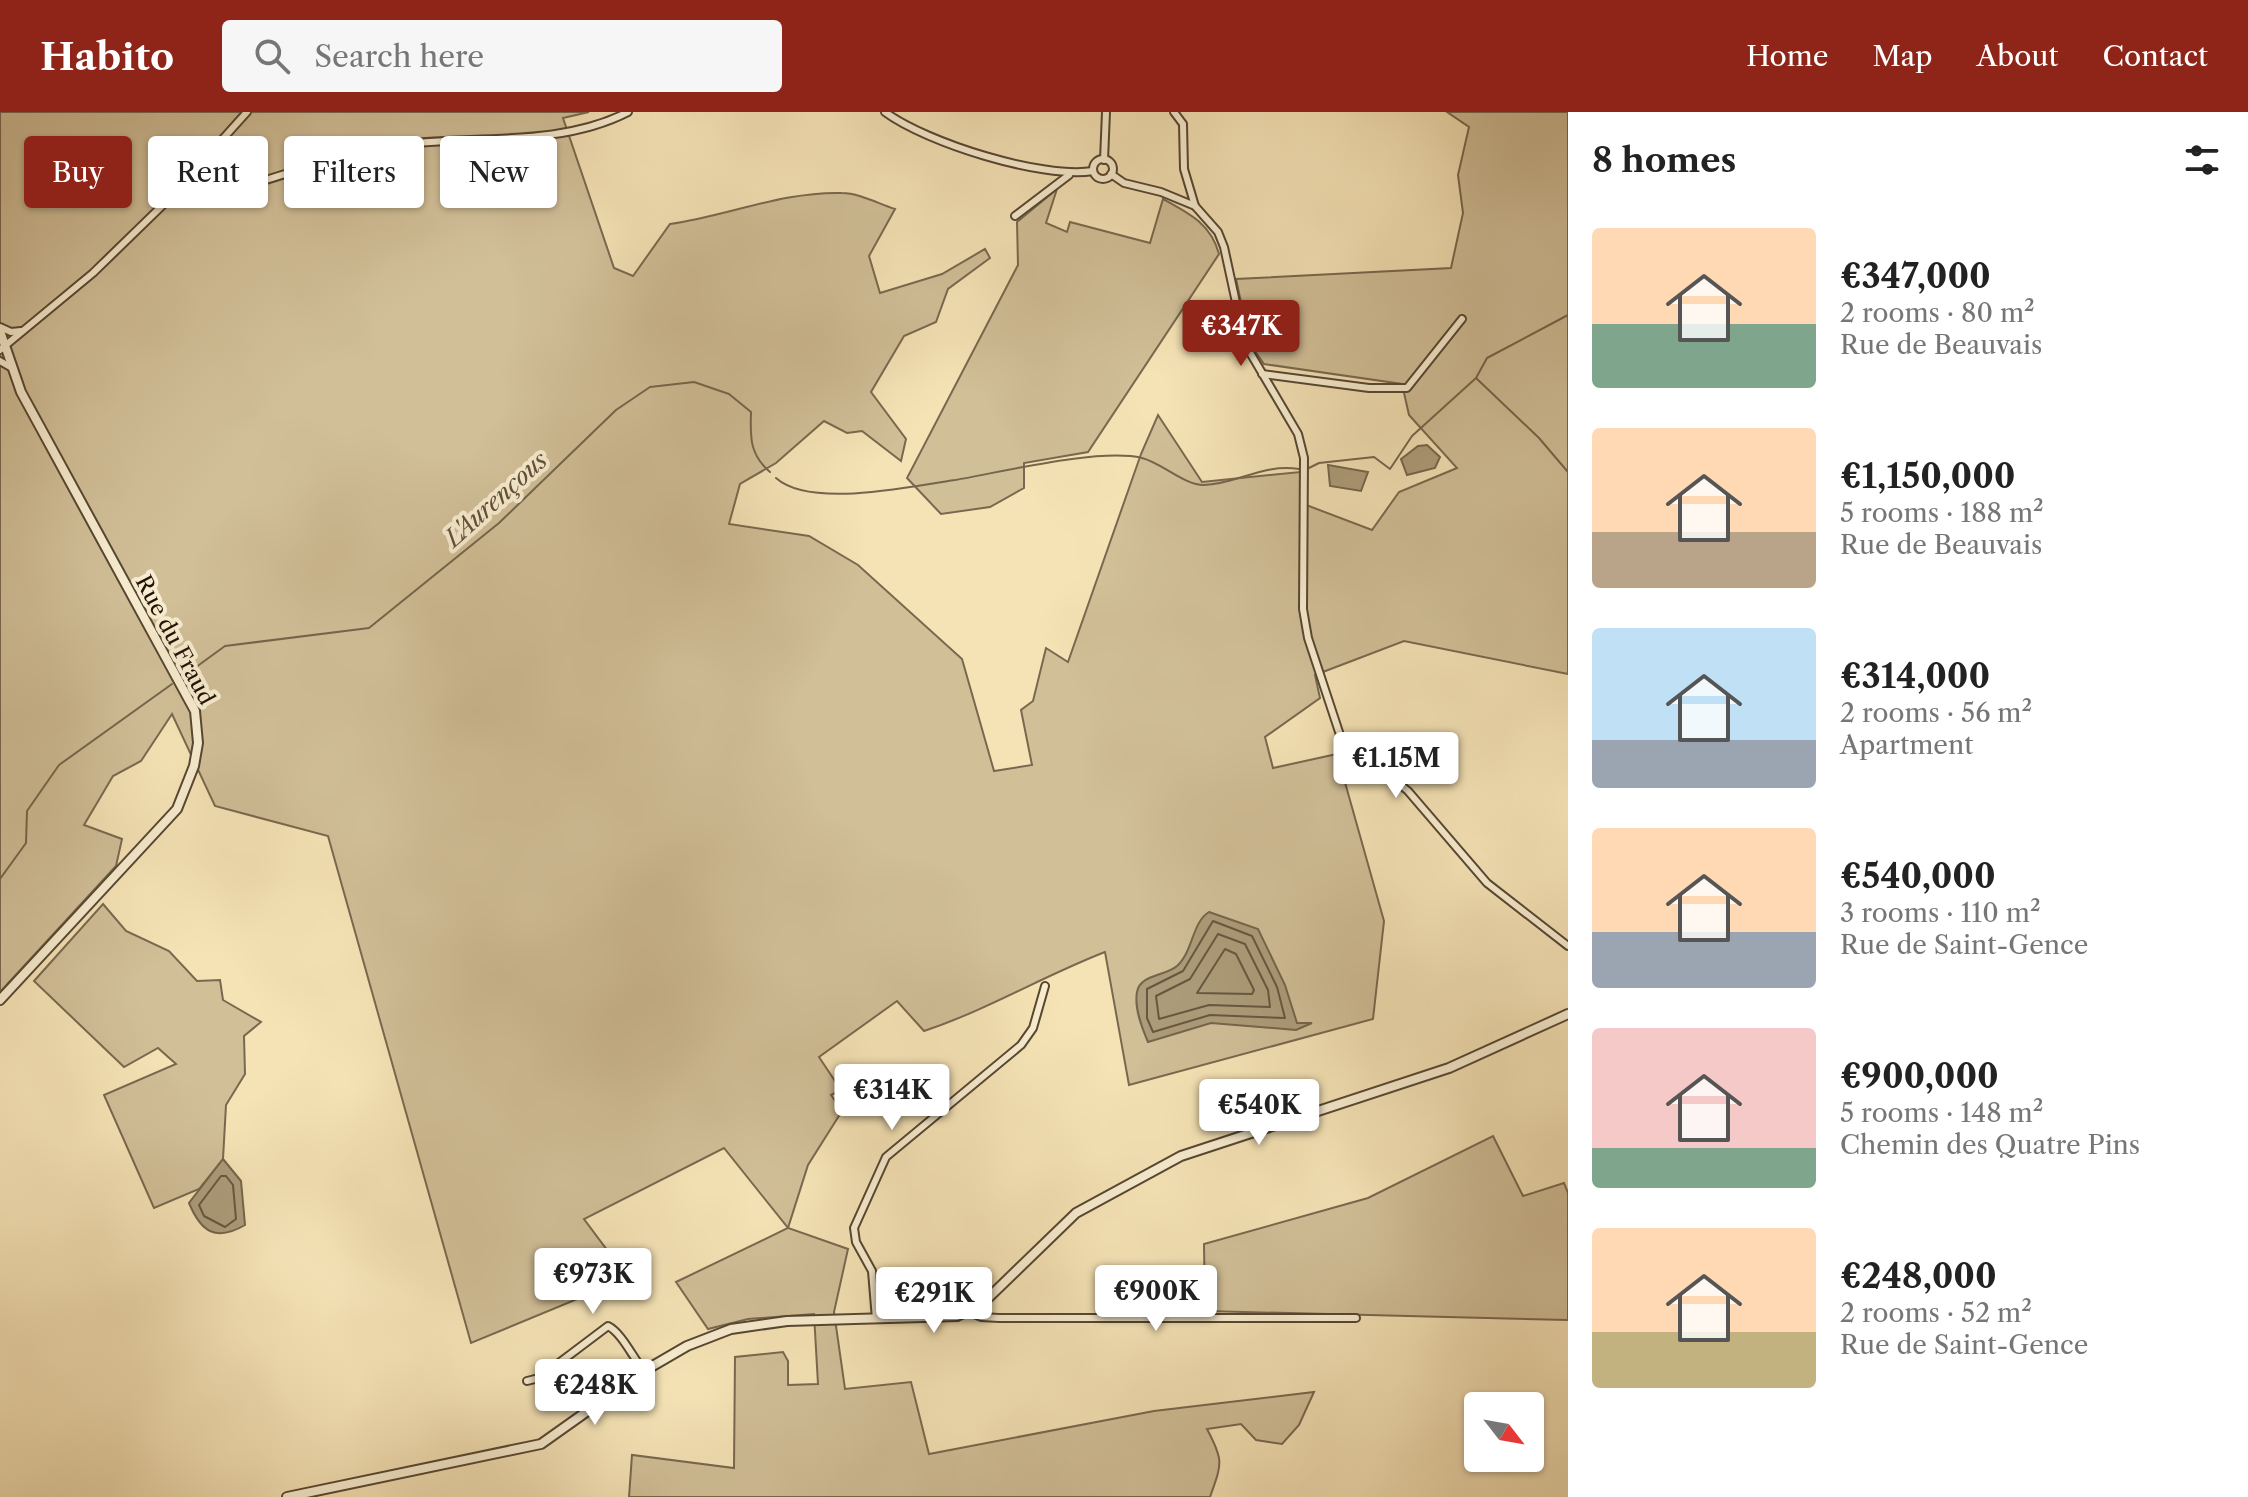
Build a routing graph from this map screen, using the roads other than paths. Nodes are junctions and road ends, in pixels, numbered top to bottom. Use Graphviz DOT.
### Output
graph roads {
  1 [pos="247,112"];
  2 [pos="628,112"];
  3 [pos="885,112"];
  4 [pos="1117,112"];
  5 [pos="1174,112"];
  6 [pos="1107,114"];
  7 [pos="225,136"];
  8 [pos="1104,160"];
  9 [pos="1093,171"];
  10 [pos="1111,174"];
  11 [pos="1069,175"];
  12 [pos="268,180"];
  13 [pos="1195,206"];
  14 [pos="160,208"];
  15 [pos="1015,216"];
  16 [pos="1462,319"];
  17 [pos="0,329"];
  18 [pos="24,330"];
  19 [pos="3,349"];
  20 [pos="0,361"];
  21 [pos="12,368"];
  22 [pos="1262,374"];
  23 [pos="1568,946"];
  24 [pos="1045,986"];
  25 [pos="0,1000"];
  26 [pos="1568,1014"];
  27 [pos="969,1312"];
  28 [pos="1356,1318"];
  29 [pos="876,1319"];
  30 [pos="644,1371"];
  31 [pos="527,1381"];
  32 [pos="287,1497"];
  1 -- 7 [label="street"];
  2 -- 12 [label="street"];
  3 -- 11 [label="street"];
  4 -- 6 [label="street"];
  5 -- 13 [label="street"];
  6 -- 8 [label="street"];
  8 -- 9 [label="street"];
  8 -- 10 [label="street"];
  9 -- 10 [label="street"];
  9 -- 11 [label="street"];
  10 -- 13 [label="street"];
  11 -- 15 [label="street"];
  13 -- 22 [label="street"];
  14 -- 18 [label="street"];
  16 -- 22 [label="street"];
  17 -- 18 [label="street"];
  17 -- 19 [label="street, Rue du Fraud"];
  18 -- 19 [label="street"];
  19 -- 21 [label="street, Rue du Fraud"];
  20 -- 21 [label="street"];
  21 -- 25 [label="street, Rue du Fraud"];
  22 -- 23 [label="street"];
  24 -- 29 [label="street"];
  26 -- 27 [label="street"];
  27 -- 28 [label="street"];
  27 -- 29 [label="street"];
  29 -- 30 [label="street"];
  30 -- 31 [label="street"];
  30 -- 32 [label="street"];
}
